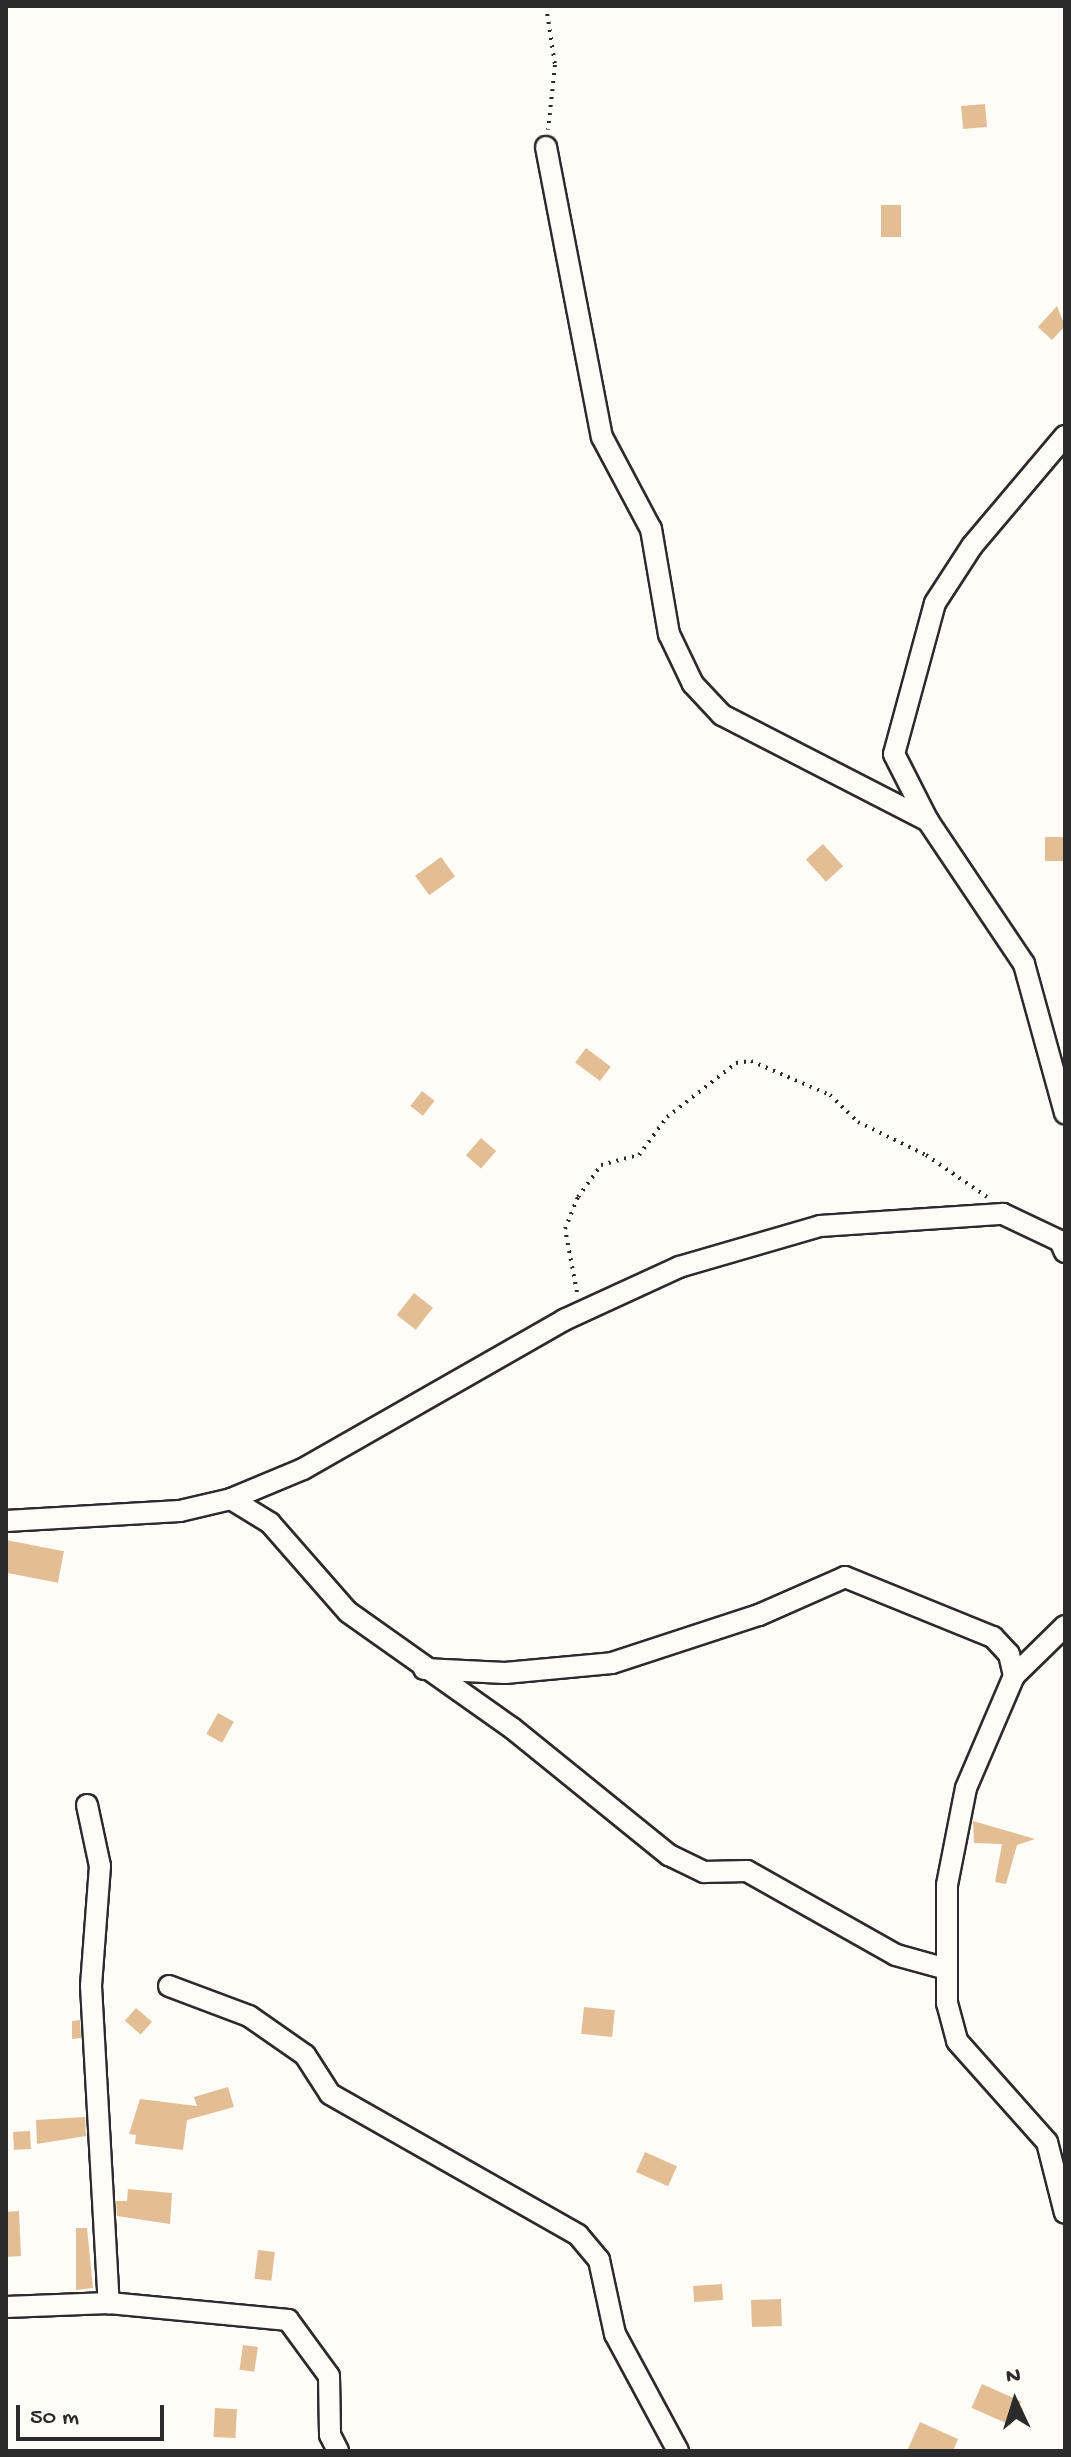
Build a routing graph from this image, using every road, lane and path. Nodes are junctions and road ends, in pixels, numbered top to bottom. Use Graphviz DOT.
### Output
graph roads {
  1 [pos="546,6"];
  2 [pos="546,147"];
  3 [pos="1065,436"];
  4 [pos="928,821"];
  5 [pos="1065,1113"];
  6 [pos="1003,1214"];
  7 [pos="1063,1243"];
  8 [pos="564,1320"];
  9 [pos="231,1499"];
  10 [pos="6,1521"];
  11 [pos="1065,1626"];
  12 [pos="422,1669"];
  13 [pos="1014,1676"];
  14 [pos="87,1805"];
  15 [pos="947,1969"];
  16 [pos="169,1986"];
  17 [pos="1065,2213"];
  18 [pos="109,2303"];
  19 [pos="6,2307"];
  20 [pos="338,2451"];
  21 [pos="678,2451"];
  1 -- 2 [label="path"];
  2 -- 4 [label="street"];
  3 -- 4 [label="street"];
  4 -- 5 [label="street"];
  6 -- 7 [label="street"];
  6 -- 8 [label="street"];
  6 -- 8 [label="path"];
  8 -- 9 [label="street"];
  9 -- 10 [label="street"];
  9 -- 12 [label="street"];
  11 -- 13 [label="street"];
  12 -- 13 [label="street"];
  12 -- 15 [label="street"];
  13 -- 15 [label="street"];
  14 -- 18 [label="street"];
  15 -- 17 [label="street"];
  16 -- 21 [label="street"];
  18 -- 19 [label="street"];
  18 -- 20 [label="street"];
}
